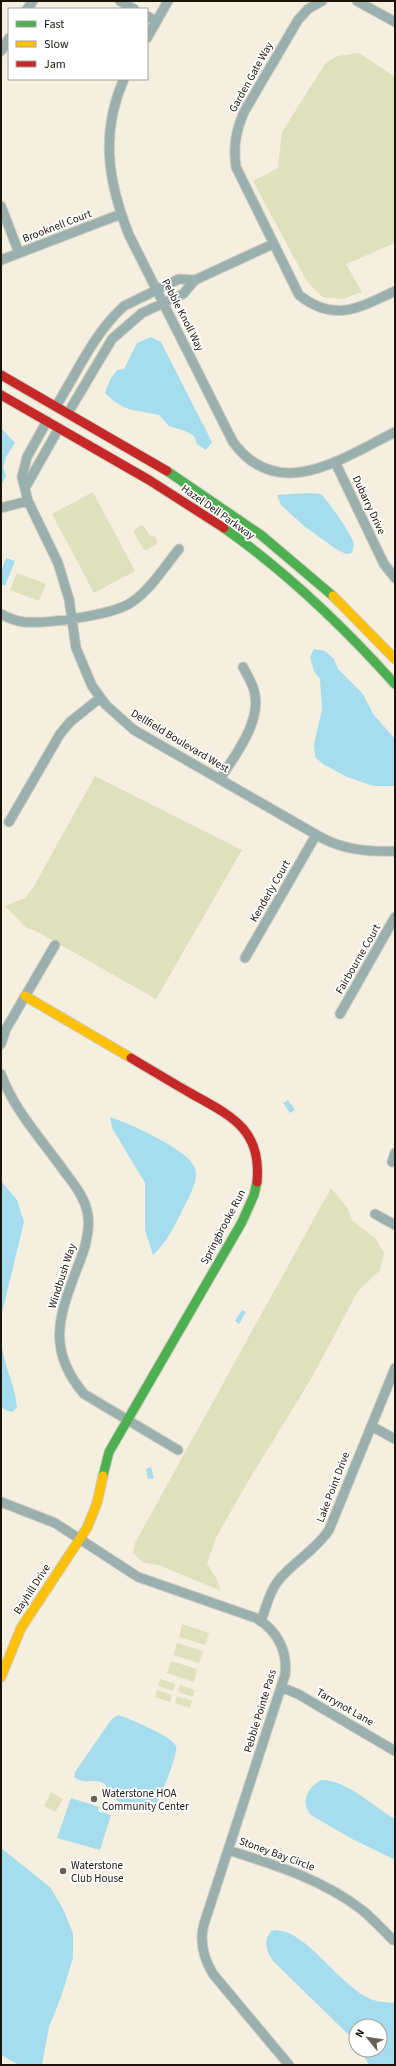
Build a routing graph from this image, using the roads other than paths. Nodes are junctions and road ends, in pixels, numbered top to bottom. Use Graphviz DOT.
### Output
graph roads {
  1 [pos="120,1"];
  2 [pos="168,1"];
  3 [pos="322,1"];
  4 [pos="357,1"];
  5 [pos="132,8"];
  6 [pos="148,17"];
  7 [pos="156,21"];
  8 [pos="395,22"];
  9 [pos="148,36"];
  10 [pos="8,40"];
  11 [pos="1,51"];
  12 [pos="124,80"];
  13 [pos="1,206"];
  14 [pos="121,214"];
  15 [pos="273,244"];
  16 [pos="19,253"];
  17 [pos="1,260"];
  18 [pos="196,280"];
  19 [pos="158,290"];
  20 [pos="395,290"];
  21 [pos="165,304"];
  22 [pos="1,375"];
  23 [pos="1,395"];
  24 [pos="56,406"];
  25 [pos="68,414"];
  26 [pos="47,421"];
  27 [pos="59,428"];
  28 [pos="395,432"];
  29 [pos="338,460"];
  30 [pos="25,488"];
  31 [pos="28,501"];
  32 [pos="1,508"];
  33 [pos="179,549"];
  34 [pos="395,578"];
  35 [pos="1,614"];
  36 [pos="71,618"];
  37 [pos="395,659"];
  38 [pos="243,666"];
  39 [pos="395,684"];
  40 [pos="100,698"];
  41 [pos="220,779"];
  42 [pos="9,822"];
  43 [pos="316,835"];
  44 [pos="395,851"];
  45 [pos="395,917"];
  46 [pos="55,945"];
  47 [pos="245,958"];
  48 [pos="25,996"];
  49 [pos="340,1014"];
  50 [pos="1,1044"];
  51 [pos="1,1074"];
  52 [pos="395,1153"];
  53 [pos="392,1162"];
  54 [pos="375,1214"];
  55 [pos="395,1225"];
  56 [pos="395,1368"];
  57 [pos="127,1421"];
  58 [pos="370,1426"];
  59 [pos="395,1439"];
  60 [pos="178,1450"];
  61 [pos="1,1502"];
  62 [pos="79,1539"];
  63 [pos="261,1621"];
  64 [pos="1,1677"];
  65 [pos="281,1687"];
  66 [pos="395,1750"];
  67 [pos="228,1850"];
  68 [pos="393,1940"];
  69 [pos="289,2065"];
  1 -- 5 [label="street"];
  2 -- 7 [label="street"];
  3 -- 15 [label="street, Garden Gate Way"];
  4 -- 8 [label="street"];
  6 -- 7 [label="street"];
  7 -- 9 [label="street"];
  10 -- 11 [label="street"];
  12 -- 14 [label="street, Pebble Knoll Way"];
  13 -- 16 [label="street"];
  14 -- 16 [label="street, Brooknell Court"];
  14 -- 19 [label="street, Pebble Knoll Way"];
  15 -- 18 [label="street"];
  15 -- 20 [label="street, Garden Gate Way"];
  16 -- 17 [label="street, Brooknell Court"];
  18 -- 19 [label="street"];
  18 -- 21 [label="street"];
  19 -- 21 [label="street, Pebble Knoll Way"];
  19 -- 24 [label="street"];
  21 -- 25 [label="street"];
  21 -- 29 [label="street, Pebble Knoll Way"];
  22 -- 24 [label="main road, Hazel Dell Parkway"];
  23 -- 26 [label="main road, Hazel Dell Parkway"];
  24 -- 25 [label="main road, Hazel Dell Parkway"];
  25 -- 37 [label="main road, Hazel Dell Parkway"];
  26 -- 27 [label="main road, Hazel Dell Parkway"];
  26 -- 30 [label="street, Dellfield Boulevard West"];
  27 -- 30 [label="street"];
  27 -- 39 [label="main road, Hazel Dell Parkway"];
  28 -- 29 [label="street, Pebble Knoll Way"];
  29 -- 34 [label="street, Dubarry Drive"];
  30 -- 31 [label="street, Dellfield Boulevard West"];
  31 -- 32 [label="street"];
  31 -- 36 [label="street, Dellfield Boulevard West"];
  33 -- 36 [label="street"];
  35 -- 36 [label="street"];
  36 -- 40 [label="street, Dellfield Boulevard West"];
  38 -- 41 [label="street"];
  40 -- 41 [label="street, Dellfield Boulevard West"];
  40 -- 42 [label="street"];
  41 -- 43 [label="street, Dellfield Boulevard West"];
  43 -- 44 [label="street, Dellfield Boulevard West"];
  43 -- 47 [label="street, Kenderly Court"];
  45 -- 49 [label="street, Fairbourne Court"];
  46 -- 48 [label="street"];
  48 -- 50 [label="street"];
  48 -- 57 [label="main road, Springbrooke Run"];
  51 -- 57 [label="street, Windbush Way"];
  52 -- 53 [label="street"];
  54 -- 55 [label="street"];
  56 -- 58 [label="street, Lake Point Drive"];
  57 -- 60 [label="street, Windbush Way"];
  57 -- 62 [label="main road, Springbrooke Run"];
  58 -- 59 [label="street"];
  58 -- 63 [label="street, Lake Point Drive"];
  61 -- 62 [label="street, Pebble Pointe Pass"];
  62 -- 63 [label="street, Pebble Pointe Pass"];
  62 -- 64 [label="main road, Bayhill Drive"];
  63 -- 65 [label="street, Pebble Pointe Pass"];
  65 -- 66 [label="street, Tarrynot Lane"];
  65 -- 67 [label="street, Pebble Pointe Pass"];
  67 -- 68 [label="street, Stoney Bay Circle"];
  67 -- 69 [label="street, Pebble Pointe Pass"];
}
